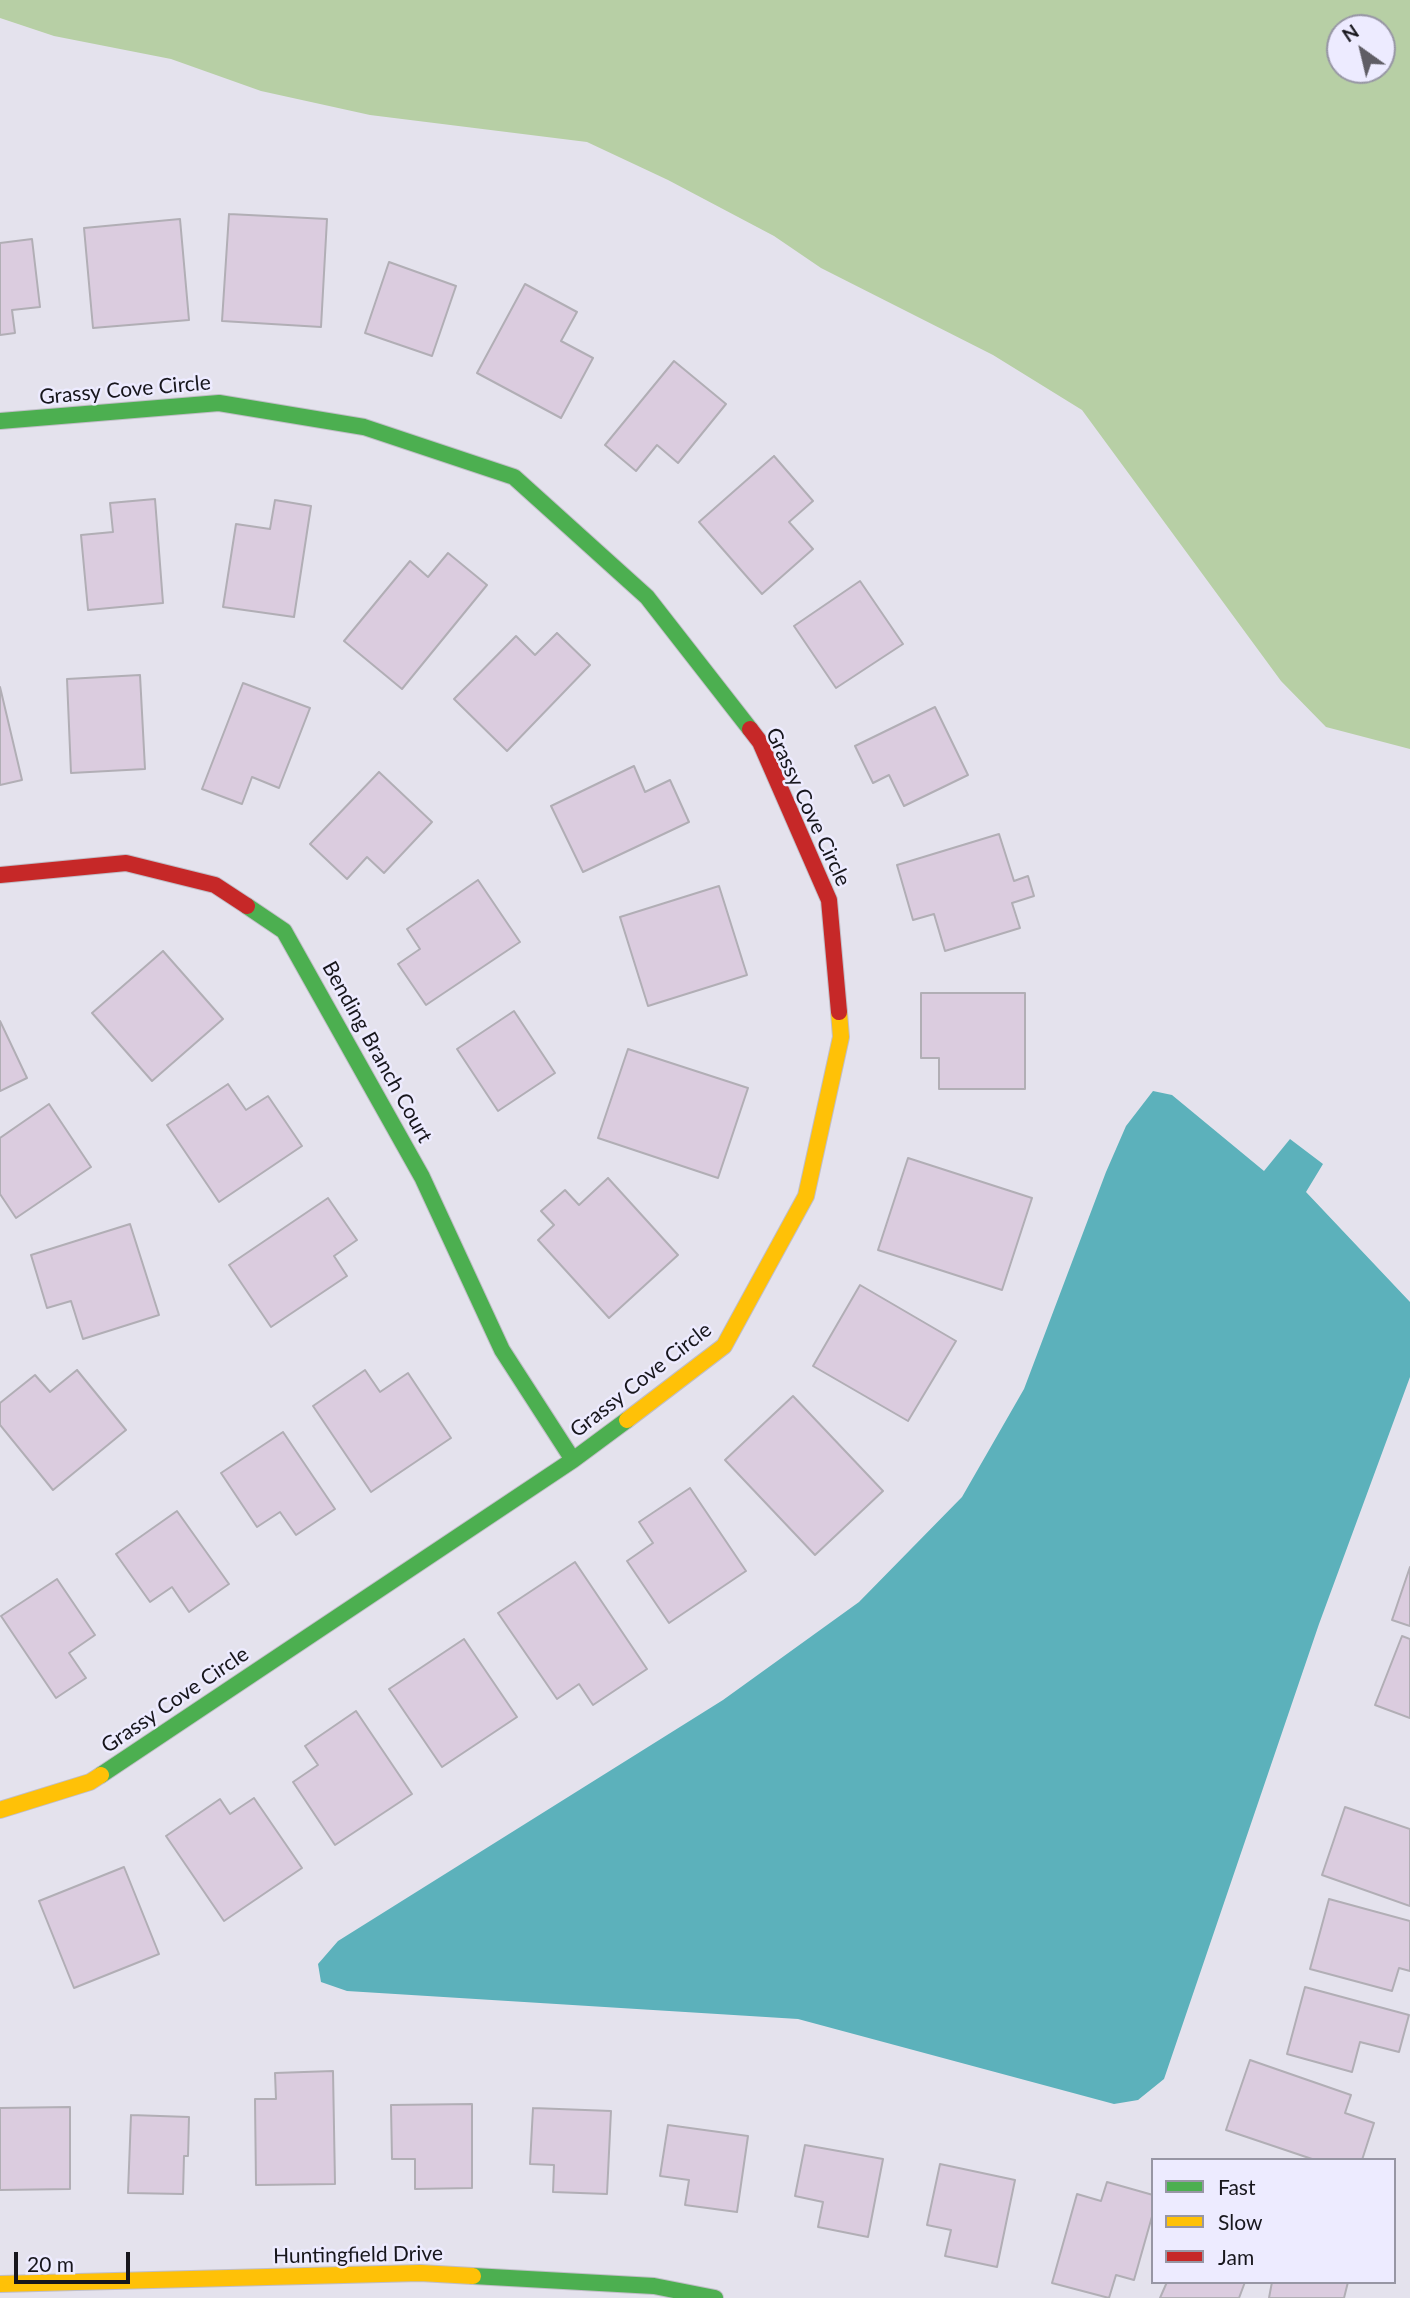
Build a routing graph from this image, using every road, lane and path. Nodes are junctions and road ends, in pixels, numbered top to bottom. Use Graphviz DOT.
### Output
graph roads {
  1 [pos="0,421"];
  2 [pos="0,875"];
  3 [pos="573,1460"];
  4 [pos="0,1810"];
  5 [pos="0,2284"];
  6 [pos="715,2298"];
  1 -- 3 [label="street, Grassy Cove Circle"];
  2 -- 3 [label="street, Bending Branch Court"];
  3 -- 4 [label="street, Grassy Cove Circle"];
  5 -- 6 [label="street, Huntingfield Drive"];
}
